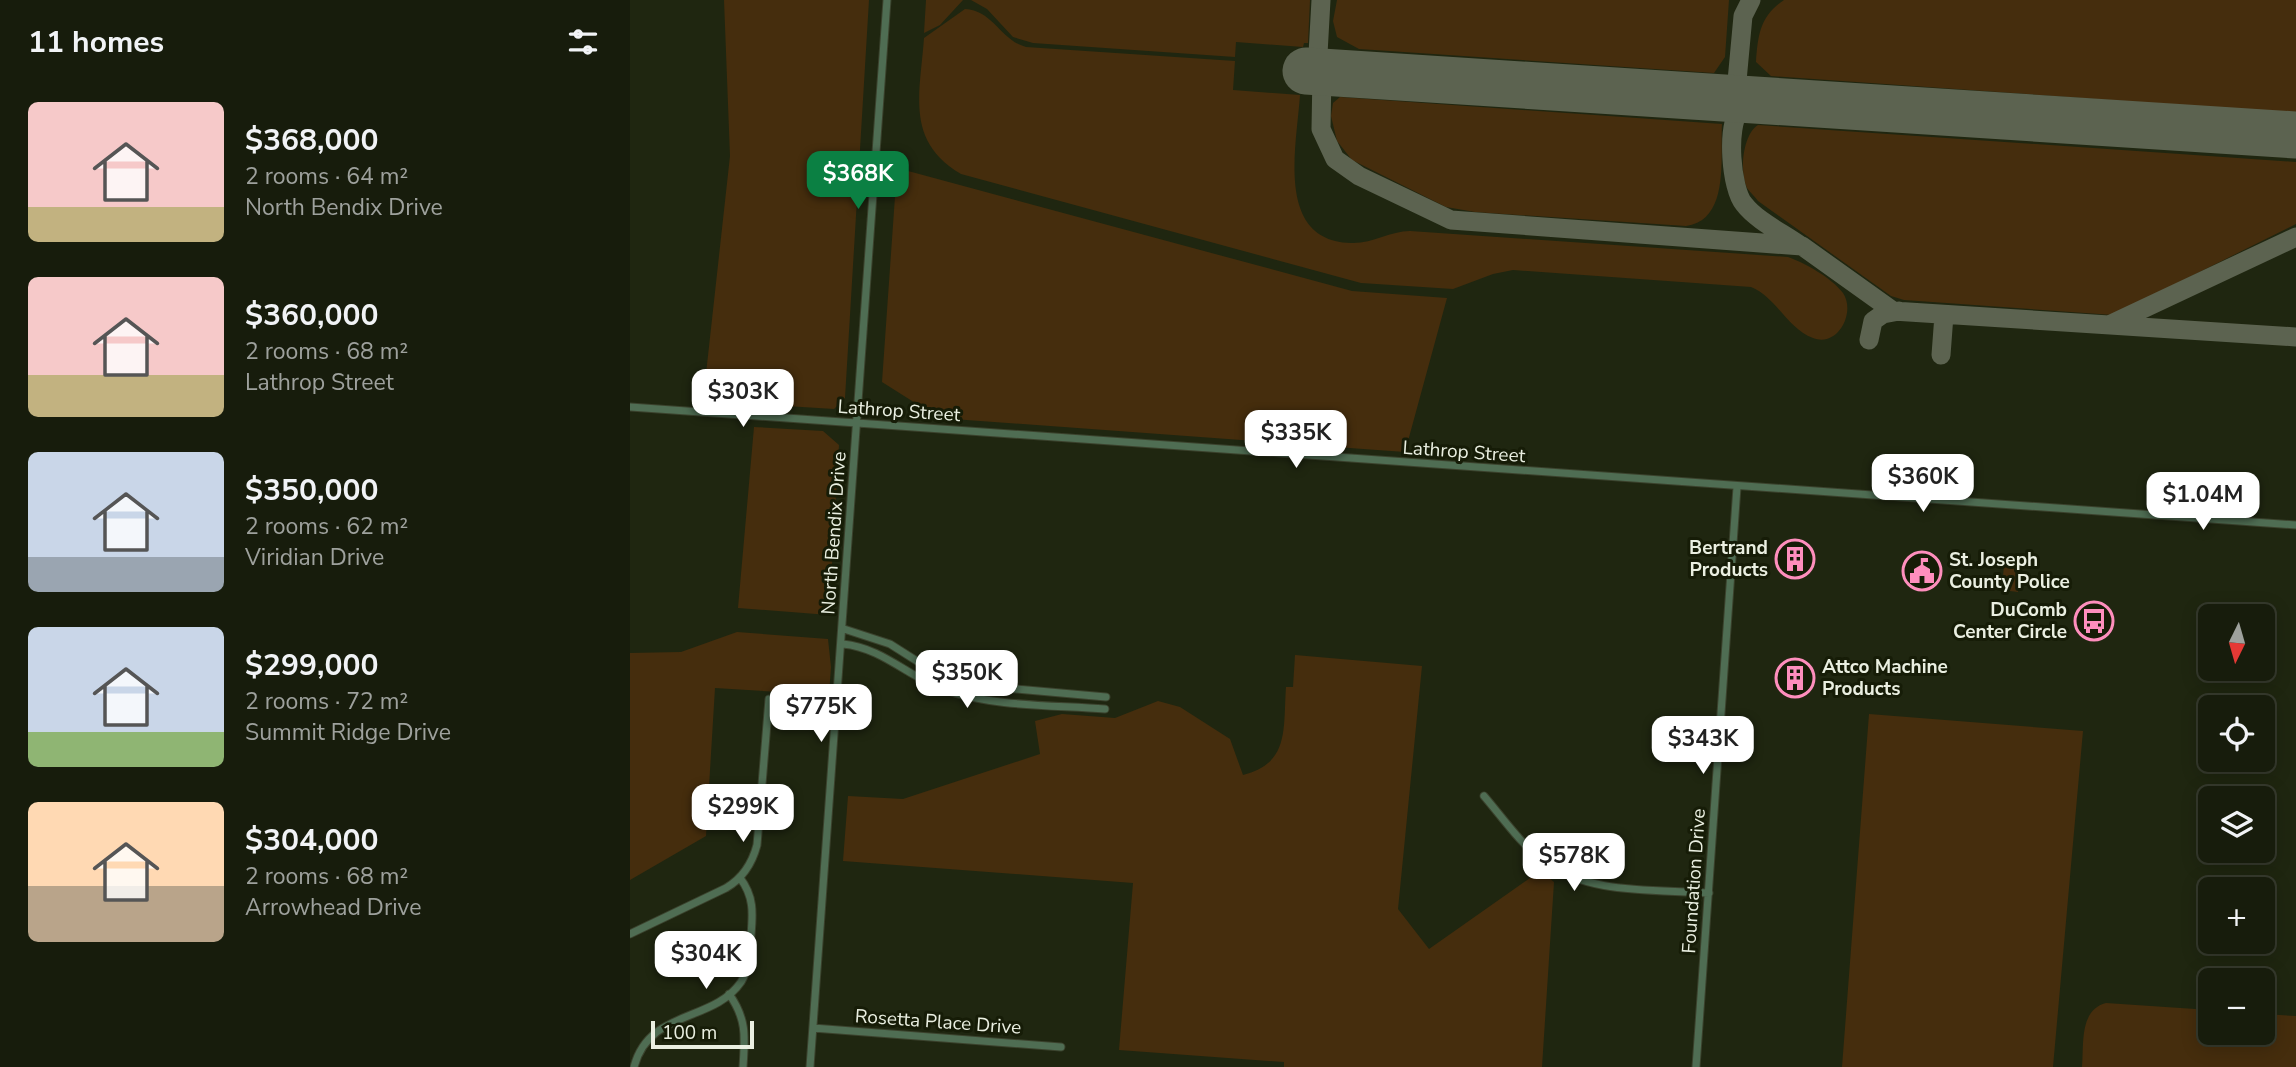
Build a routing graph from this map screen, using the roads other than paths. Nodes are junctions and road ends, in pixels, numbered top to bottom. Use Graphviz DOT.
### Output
graph roads {
  1 [pos="887,0"];
  2 [pos="630,407"];
  3 [pos="857,424"];
  4 [pos="1737,488"];
  5 [pos="2296,525"];
  6 [pos="844,629"];
  7 [pos="843,644"];
  8 [pos="1106,697"];
  9 [pos="838,704"];
  10 [pos="1105,709"];
  11 [pos="1484,796"];
  12 [pos="740,878"];
  13 [pos="1709,893"];
  14 [pos="630,934"];
  15 [pos="729,994"];
  16 [pos="813,1028"];
  17 [pos="1061,1047"];
  18 [pos="634,1067"];
  19 [pos="743,1067"];
  20 [pos="810,1067"];
  21 [pos="1696,1067"];
  1 -- 3 [label="street, North Bendix Drive"];
  2 -- 3 [label="street, Lathrop Street"];
  3 -- 4 [label="street, Lathrop Street"];
  3 -- 6 [label="street, North Bendix Drive"];
  4 -- 5 [label="street, Lathrop Street"];
  4 -- 13 [label="street, Foundation Drive"];
  6 -- 7 [label="street, North Bendix Drive"];
  6 -- 8 [label="street"];
  7 -- 9 [label="street, North Bendix Drive"];
  7 -- 10 [label="street"];
  9 -- 12 [label="street"];
  9 -- 16 [label="street, North Bendix Drive"];
  11 -- 13 [label="street"];
  12 -- 14 [label="street"];
  12 -- 15 [label="street"];
  13 -- 21 [label="street, Foundation Drive"];
  15 -- 18 [label="street"];
  15 -- 19 [label="street"];
  16 -- 17 [label="street, Rosetta Place Drive"];
  16 -- 20 [label="street, North Bendix Drive"];
}
